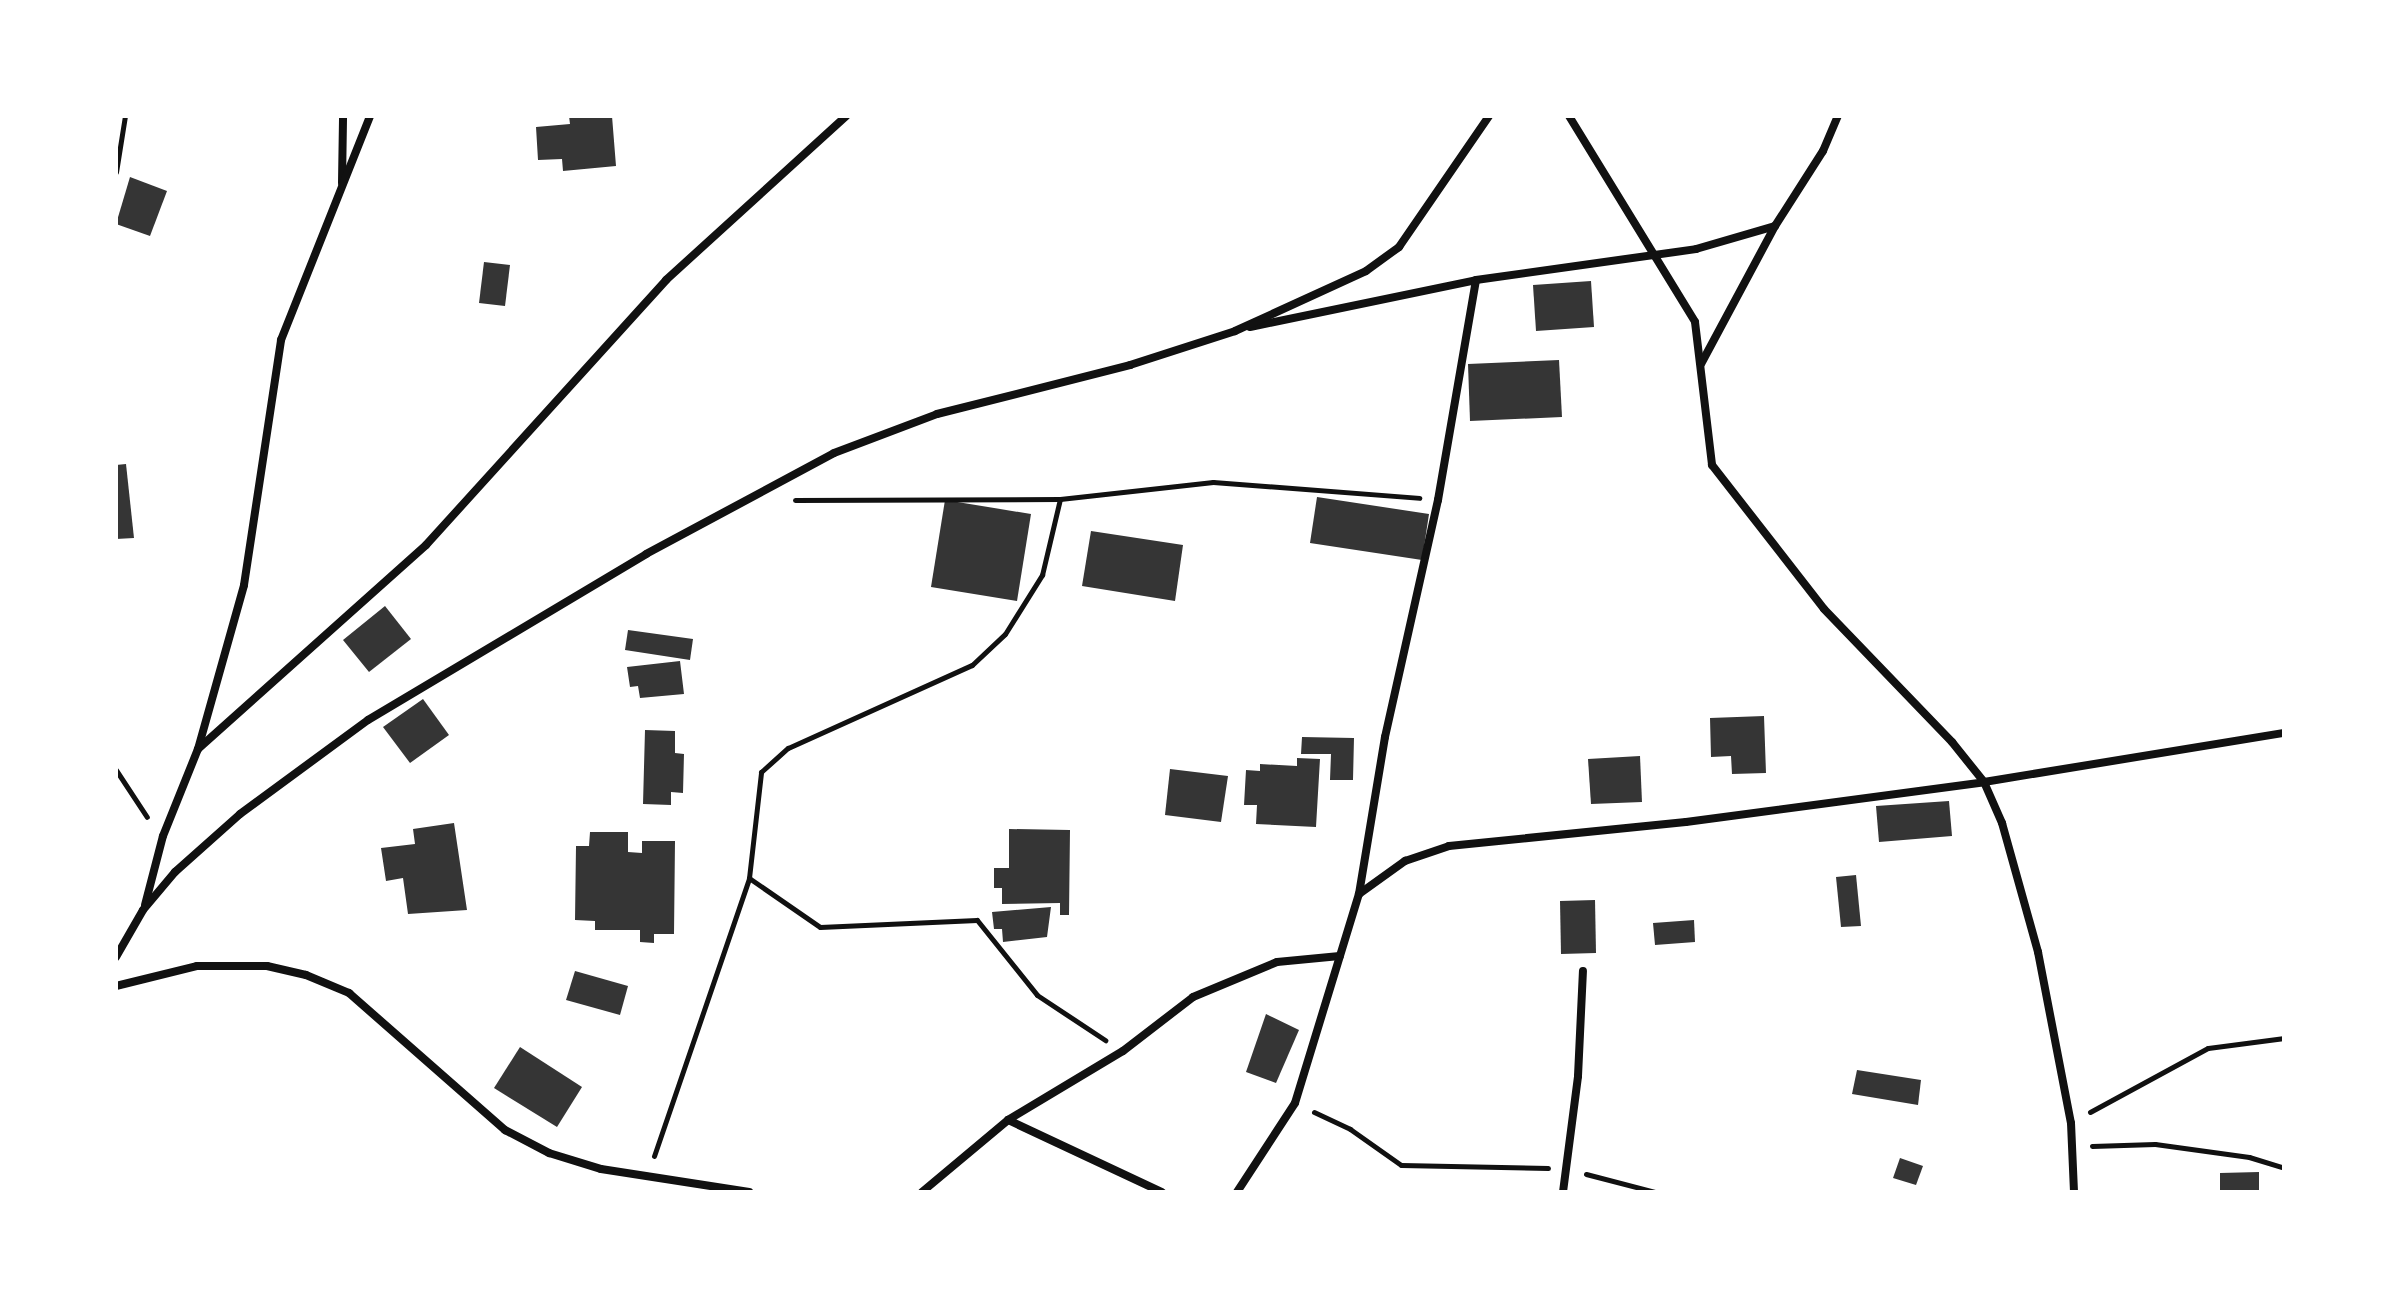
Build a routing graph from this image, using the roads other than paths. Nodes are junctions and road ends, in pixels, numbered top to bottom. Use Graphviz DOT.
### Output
graph roads {
  1 [pos="343,116"];
  2 [pos="370,116"];
  3 [pos="846,116"];
  4 [pos="1489,116"];
  5 [pos="1569,116"];
  6 [pos="1838,116"];
  7 [pos="341,191"];
  8 [pos="1775,226"];
  9 [pos="1652,257"];
  10 [pos="1476,280"];
  11 [pos="1235,331"];
  12 [pos="1701,364"];
  13 [pos="2284,733"];
  14 [pos="198,749"];
  15 [pos="1984,782"];
  16 [pos="1359,894"];
  17 [pos="143,910"];
  18 [pos="1340,956"];
  19 [pos="116,957"];
  20 [pos="1583,971"];
  21 [pos="116,986"];
  22 [pos="1008,1120"];
  23 [pos="749,1192"];
  24 [pos="922,1192"];
  25 [pos="1162,1192"];
  26 [pos="1237,1192"];
  27 [pos="1563,1192"];
  28 [pos="2074,1192"];
  1 -- 7 [label="street"];
  2 -- 7 [label="street"];
  3 -- 14 [label="street"];
  4 -- 11 [label="street"];
  5 -- 9 [label="street"];
  6 -- 8 [label="street"];
  7 -- 14 [label="street"];
  8 -- 9 [label="street"];
  8 -- 12 [label="street"];
  9 -- 10 [label="street"];
  9 -- 12 [label="street"];
  10 -- 11 [label="street"];
  10 -- 16 [label="street"];
  11 -- 17 [label="street"];
  12 -- 15 [label="street"];
  13 -- 15 [label="street"];
  14 -- 17 [label="street"];
  15 -- 16 [label="street"];
  15 -- 28 [label="street"];
  16 -- 18 [label="street"];
  17 -- 19 [label="street"];
  18 -- 22 [label="street"];
  18 -- 26 [label="street"];
  20 -- 27 [label="street"];
  21 -- 23 [label="street"];
  22 -- 24 [label="street"];
  22 -- 25 [label="street"];
}
